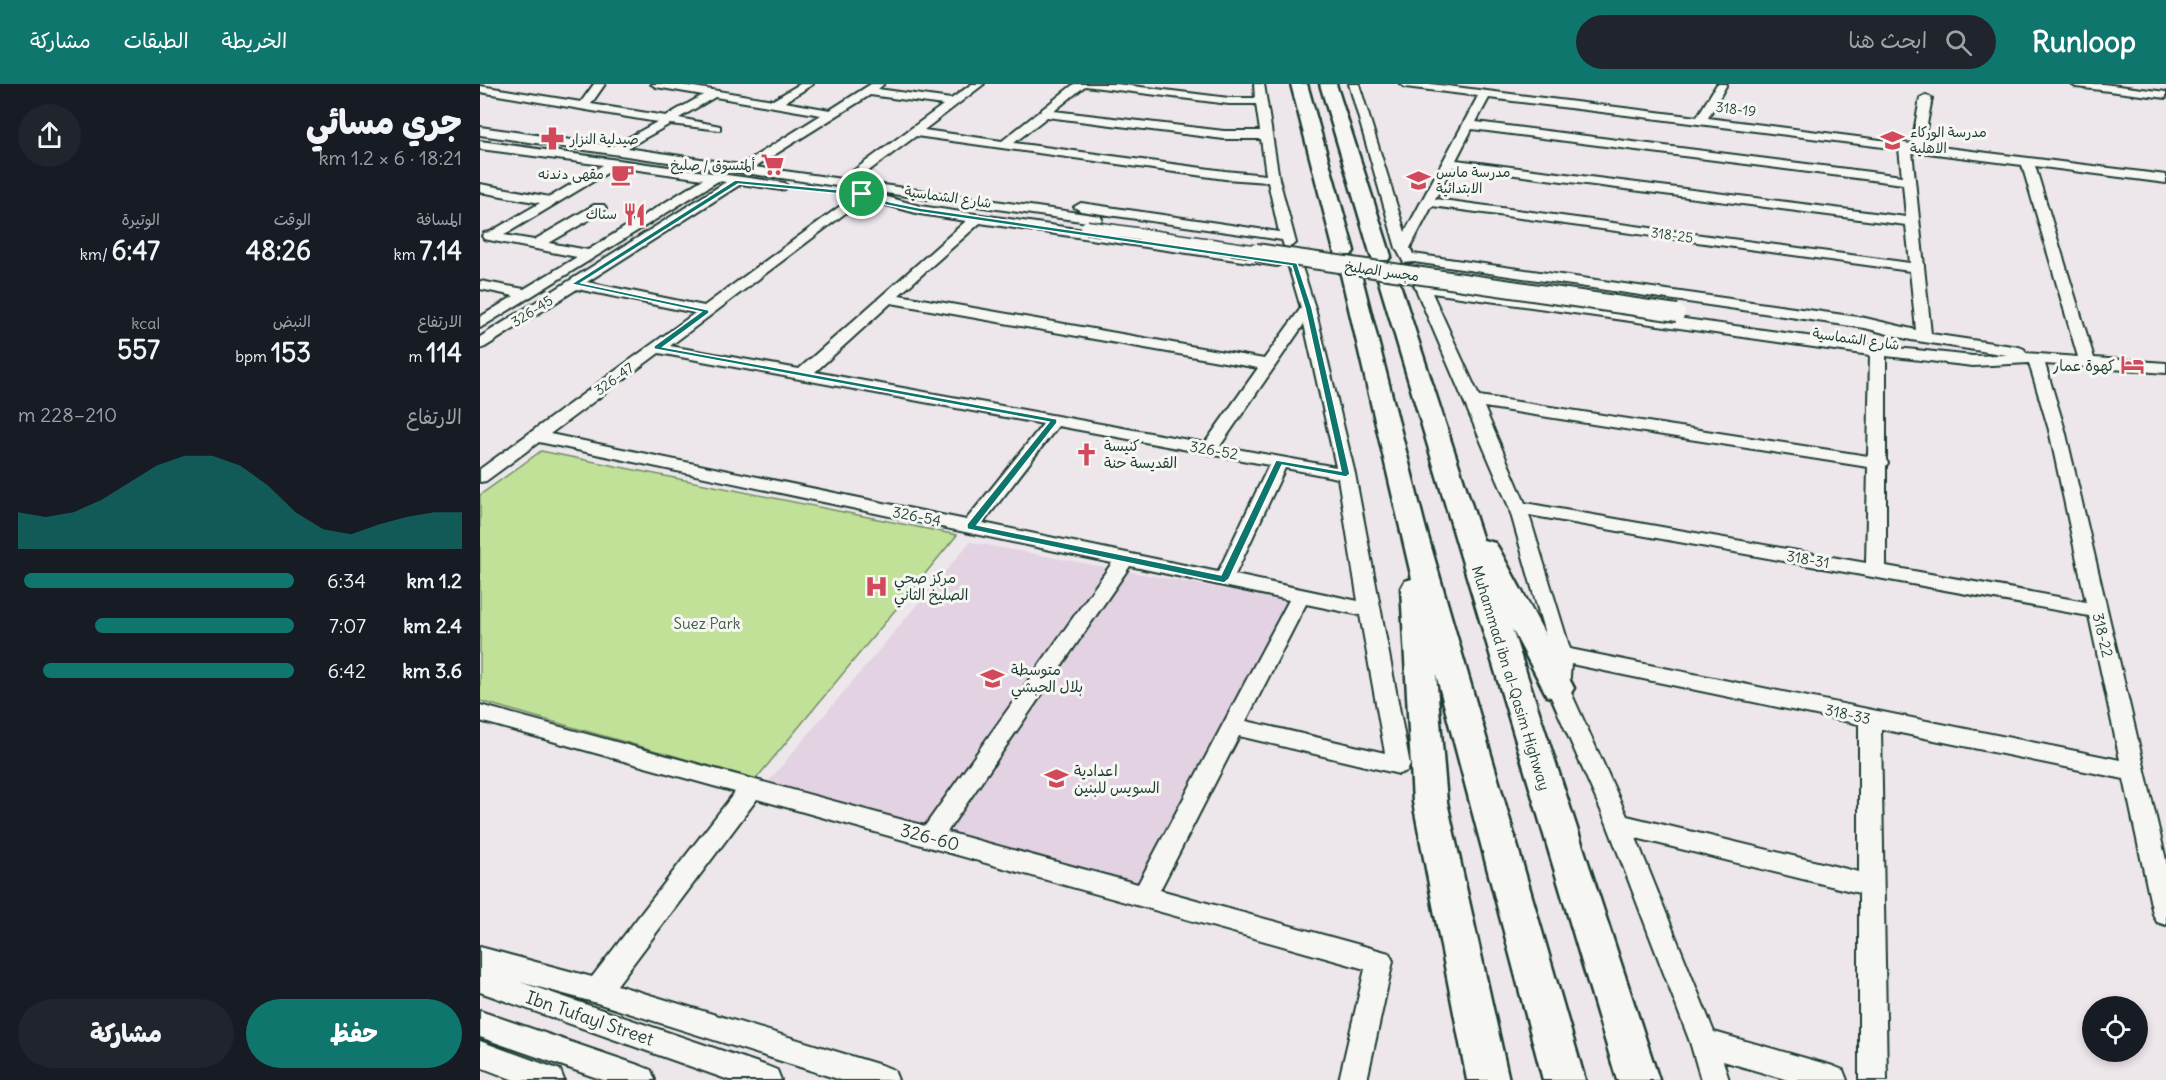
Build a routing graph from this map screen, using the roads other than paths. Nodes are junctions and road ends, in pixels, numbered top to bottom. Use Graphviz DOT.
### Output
graph roads {
  1 [pos="529,84"];
  2 [pos="600,84"];
  3 [pos="656,84"];
  4 [pos="808,84"];
  5 [pos="879,84"];
  6 [pos="979,84"];
  7 [pos="1081,84"];
  8 [pos="1089,84"];
  9 [pos="1259,84"];
  10 [pos="1299,84"];
  11 [pos="1328,84"];
  12 [pos="1354,84"];
  13 [pos="1405,84"];
  14 [pos="1722,84"];
  15 [pos="2076,84"];
  16 [pos="480,89"];
  17 [pos="867,91"];
  18 [pos="713,94"];
  19 [pos="1485,94"];
  20 [pos="520,95"];
  21 [pos="2166,95"];
  22 [pos="1926,99"];
  23 [pos="1263,101"];
  24 [pos="952,103"];
  25 [pos="774,104"];
  26 [pos="583,106"];
  27 [pos="830,112"];
  28 [pos="1045,113"];
  29 [pos="668,120"];
  30 [pos="1701,120"];
  31 [pos="1468,125"];
  32 [pos="716,128"];
  33 [pos="480,131"];
  34 [pos="911,132"];
  35 [pos="1267,135"];
  36 [pos="480,145"];
  37 [pos="1004,145"];
  38 [pos="1911,146"];
  39 [pos="616,150"];
  40 [pos="2027,160"];
  41 [pos="1448,163"];
  42 [pos="614,164"];
  43 [pos="744,168"];
  44 [pos="714,178"];
  45 [pos="1273,179"];
  46 [pos="2166,179"];
  47 [pos="1909,181"];
  48 [pos="737,182"];
  49 [pos="846,182"];
  50 [pos="480,188"];
  51 [pos="862,194"];
  52 [pos="553,201"];
  53 [pos="1427,202"];
  54 [pos="599,208"];
  55 [pos="976,218"];
  56 [pos="1913,222"];
  57 [pos="1091,223"];
  58 [pos="486,235"];
  59 [pos="538,244"];
  60 [pos="590,255"];
  61 [pos="1397,259"];
  62 [pos="1918,268"];
  63 [pos="575,284"];
  64 [pos="480,285"];
  65 [pos="526,294"];
  66 [pos="889,298"];
  67 [pos="1308,308"];
  68 [pos="1678,308"];
  69 [pos="707,311"];
  70 [pos="480,323"];
  71 [pos="1924,337"];
  72 [pos="480,344"];
  73 [pos="657,348"];
  74 [pos="1878,351"];
  75 [pos="2026,358"];
  76 [pos="2087,362"];
  77 [pos="1269,364"];
  78 [pos="2166,368"];
  79 [pos="802,375"];
  80 [pos="1473,400"];
  81 [pos="1054,421"];
  82 [pos="537,436"];
  83 [pos="1209,449"];
  84 [pos="1279,462"];
  85 [pos="1879,463"];
  86 [pos="1346,474"];
  87 [pos="480,477"];
  88 [pos="1450,483"];
  89 [pos="1518,507"];
  90 [pos="971,526"];
  91 [pos="1411,526"];
  92 [pos="1125,559"];
  93 [pos="1876,571"];
  94 [pos="1224,579"];
  95 [pos="1301,596"];
  96 [pos="1368,610"];
  97 [pos="2098,611"];
  98 [pos="1561,655"];
  99 [pos="1558,688"];
  100 [pos="480,713"];
  101 [pos="1870,718"];
  102 [pos="1233,726"];
  103 [pos="2134,772"];
  104 [pos="752,788"];
  105 [pos="1619,824"];
  106 [pos="930,837"];
  107 [pos="1871,885"];
  108 [pos="1144,896"];
  109 [pos="2166,914"];
  110 [pos="480,959"];
  111 [pos="480,980"];
  112 [pos="597,991"];
  113 [pos="480,1024"];
  114 [pos="1704,1042"];
  115 [pos="480,1054"];
  116 [pos="550,1080"];
  117 [pos="641,1080"];
  118 [pos="767,1080"];
  119 [pos="884,1080"];
  120 [pos="1353,1080"];
  121 [pos="1488,1080"];
  122 [pos="1564,1080"];
  123 [pos="1638,1080"];
  124 [pos="1715,1080"];
  125 [pos="1833,1080"];
  126 [pos="1873,1080"];
  1 -- 20 [label="street"];
  2 -- 26 [label="street"];
  3 -- 18 [label="street"];
  4 -- 25 [label="street"];
  5 -- 17 [label="street"];
  6 -- 24 [label="street"];
  7 -- 28 [label="street"];
  8 -- 23 [label="street"];
  9 -- 23 [label="street"];
  10 -- 91 [label="highway"];
  11 -- 61 [label="highway, Muhammad ibn al-Qasim Highway"];
  12 -- 61 [label="street"];
  13 -- 19 [label="street, 318-19"];
  14 -- 30 [label="street"];
  15 -- 21 [label="street"];
  16 -- 20 [label="street"];
  17 -- 24 [label="street"];
  17 -- 27 [label="street"];
  18 -- 25 [label="street"];
  18 -- 29 [label="street"];
  19 -- 30 [label="street, 318-19"];
  19 -- 31 [label="street"];
  20 -- 26 [label="street"];
  22 -- 38 [label="street"];
  23 -- 35 [label="street"];
  24 -- 34 [label="street"];
  25 -- 27 [label="street"];
  26 -- 29 [label="street"];
  27 -- 43 [label="street"];
  28 -- 35 [label="street"];
  28 -- 37 [label="street"];
  29 -- 32 [label="street"];
  29 -- 39 [label="street"];
  30 -- 38 [label="street, 318-19"];
  31 -- 41 [label="street"];
  31 -- 47 [label="street"];
  33 -- 39 [label="street, شارع الشماسية"];
  34 -- 37 [label="street"];
  34 -- 49 [label="street"];
  35 -- 45 [label="street"];
  36 -- 42 [label="street, شارع الشماسية"];
  37 -- 45 [label="street"];
  38 -- 40 [label="street, 318-19"];
  38 -- 47 [label="street"];
  39 -- 43 [label="street, شارع الشماسية"];
  40 -- 46 [label="street, 318-19"];
  40 -- 76 [label="street"];
  41 -- 53 [label="street"];
  41 -- 56 [label="street"];
  42 -- 44 [label="street, شارع الشماسية"];
  42 -- 52 [label="street"];
  43 -- 49 [label="street, شارع الشماسية"];
  44 -- 48 [label="street, شارع الشماسية"];
  44 -- 60 [label="street, 326-45"];
  45 -- 49 [label="street"];
  47 -- 56 [label="street"];
  48 -- 51 [label="street, شارع الشماسية"];
  48 -- 63 [label="street, 326-45"];
  49 -- 57 [label="street, شارع الشماسية"];
  50 -- 52 [label="street"];
  51 -- 55 [label="street"];
  51 -- 57 [label="street, شارع الشماسية"];
  51 -- 69 [label="street, 326-47"];
  52 -- 58 [label="street"];
  53 -- 61 [label="street"];
  53 -- 62 [label="street, 318-25"];
  54 -- 59 [label="street"];
  55 -- 66 [label="street"];
  55 -- 67 [label="street"];
  56 -- 62 [label="street"];
  57 -- 68 [label="street, مجسر الصليخ, bridge"];
  58 -- 59 [label="street"];
  59 -- 60 [label="street"];
  60 -- 65 [label="street, 326-45"];
  61 -- 71 [label="street"];
  61 -- 88 [label="highway, Muhammad ibn al-Qasim Highway"];
  62 -- 71 [label="street"];
  63 -- 69 [label="street"];
  63 -- 72 [label="street, 326-45"];
  64 -- 65 [label="street"];
  65 -- 70 [label="street, 326-45"];
  66 -- 77 [label="street"];
  66 -- 79 [label="street"];
  67 -- 77 [label="street"];
  67 -- 86 [label="street"];
  68 -- 71 [label="street, شارع الشماسية"];
  68 -- 75 [label="street, شارع الشماسية"];
  69 -- 73 [label="street, 326-47"];
  71 -- 75 [label="street, شارع الشماسية"];
  73 -- 79 [label="street, 326-52"];
  73 -- 82 [label="street, 326-47"];
  74 -- 75 [label="street"];
  74 -- 80 [label="street"];
  74 -- 85 [label="street"];
  75 -- 76 [label="street, شارع الشماسية"];
  75 -- 97 [label="street, 318-22"];
  76 -- 78 [label="street, شارع الشماسية"];
  77 -- 83 [label="street"];
  79 -- 81 [label="street, 326-52"];
  80 -- 85 [label="street"];
  80 -- 89 [label="street"];
  81 -- 83 [label="street, 326-52"];
  81 -- 90 [label="street"];
  82 -- 87 [label="street, 326-47"];
  82 -- 90 [label="street, 326-54"];
  83 -- 84 [label="street, 326-52"];
  84 -- 86 [label="street, 326-52"];
  84 -- 94 [label="street"];
  85 -- 93 [label="street"];
  86 -- 96 [label="street"];
  88 -- 99 [label="highway"];
  88 -- 123 [label="highway, Muhammad ibn al-Qasim Highway"];
  89 -- 93 [label="street, 318-31"];
  89 -- 98 [label="street"];
  90 -- 92 [label="street, 326-54"];
  91 -- 121 [label="highway"];
  91 -- 122 [label="highway"];
  92 -- 94 [label="street, 326-54"];
  92 -- 106 [label="street"];
  93 -- 97 [label="street, 318-31"];
  94 -- 95 [label="street, 326-54"];
  95 -- 96 [label="street, 326-54"];
  95 -- 102 [label="street"];
  96 -- 102 [label="street"];
  97 -- 103 [label="street, 318-22"];
  98 -- 99 [label="street"];
  98 -- 101 [label="street, 318-33"];
  99 -- 105 [label="street"];
  100 -- 104 [label="street, 326-60"];
  101 -- 103 [label="street, 318-33"];
  101 -- 107 [label="street"];
  102 -- 108 [label="street"];
  103 -- 109 [label="street, 318-22"];
  104 -- 106 [label="street, 326-60"];
  104 -- 112 [label="street"];
  105 -- 107 [label="street"];
  105 -- 114 [label="street"];
  106 -- 108 [label="street, 326-60"];
  107 -- 126 [label="street"];
  108 -- 120 [label="street, 326-60"];
  110 -- 112 [label="street"];
  111 -- 118 [label="street, Ibn Tufayl Street"];
  112 -- 119 [label="street"];
  113 -- 117 [label="street"];
  114 -- 124 [label="street"];
  114 -- 125 [label="street"];
  115 -- 116 [label="street"];
}
